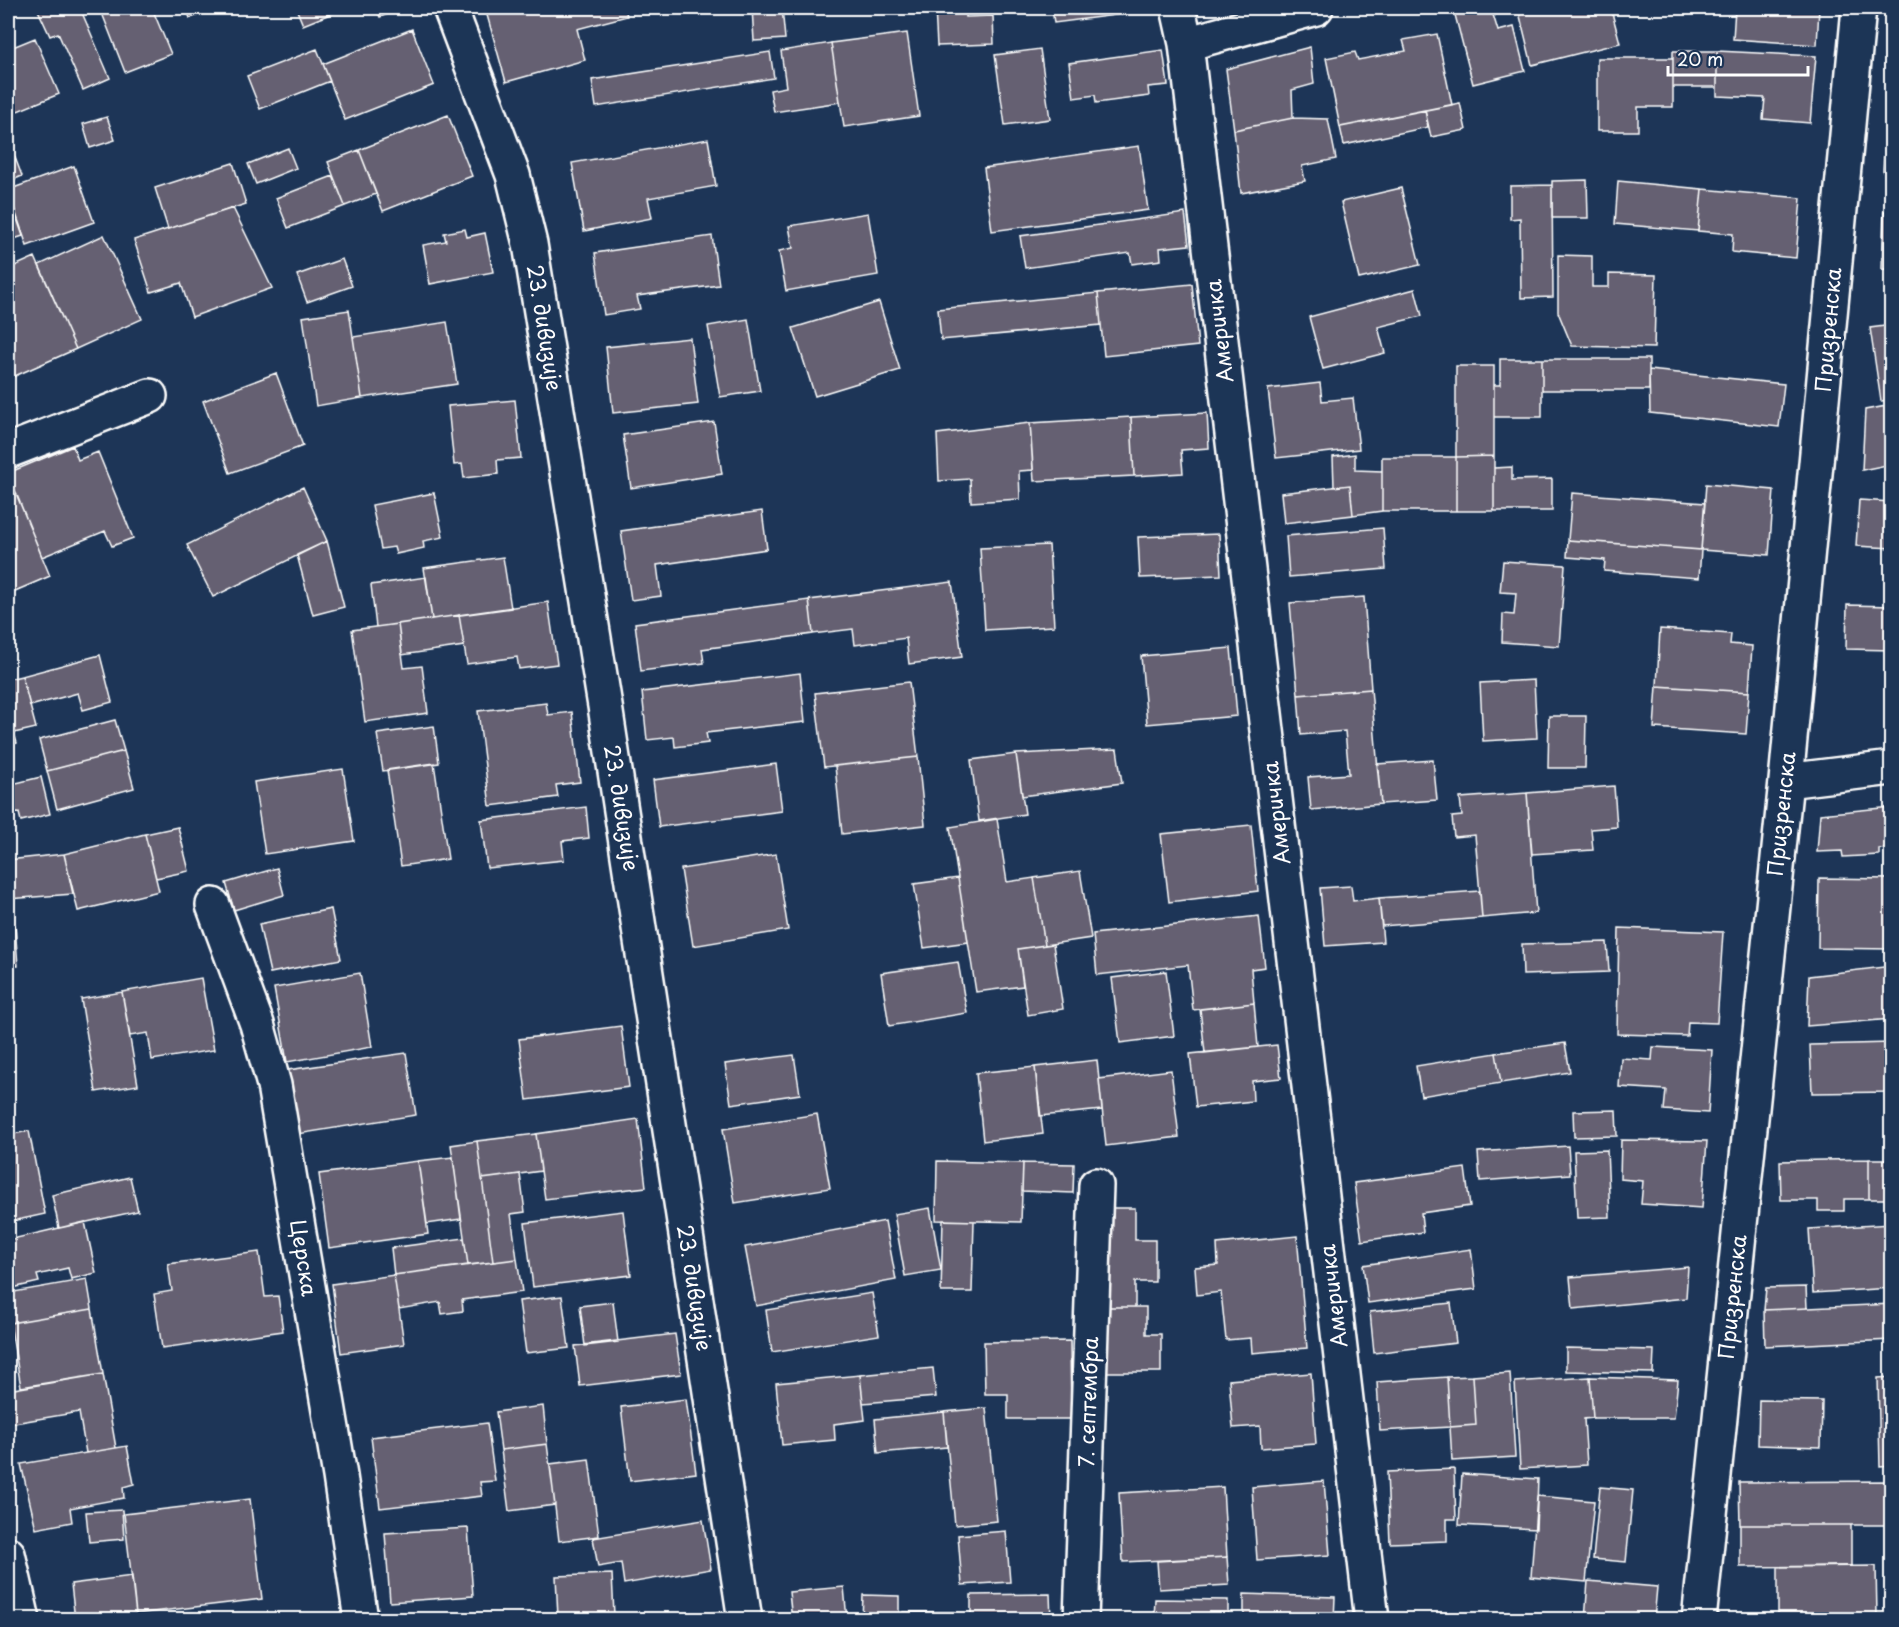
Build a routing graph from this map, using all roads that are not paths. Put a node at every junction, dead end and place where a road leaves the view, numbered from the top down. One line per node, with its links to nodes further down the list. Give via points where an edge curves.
1 (450, 8): 15 (street, 23. дивизије, via 513,175 530,244)
2 (1178, 8): 5 (street, Америчка)
3 (1316, 8): 5 (street)
4 (1859, 8): 9 (street, Призренска)
5 (1186, 44): 17 (street, Америчка)
6 (150, 396): 7 (street)
7 (8, 451)
8 (1892, 768): 9 (street)
9 (1786, 781): 18 (street, Призренска)
10 (213, 905): 14 (street, Церска, via 274,1085)
11 (1096, 1185): 16 (street, 7. септембра)
12 (8, 1554): 13 (street)
13 (23, 1620)
14 (361, 1620)
15 (745, 1620)
16 (1081, 1620)
17 (1372, 1620)
18 (1699, 1620)

